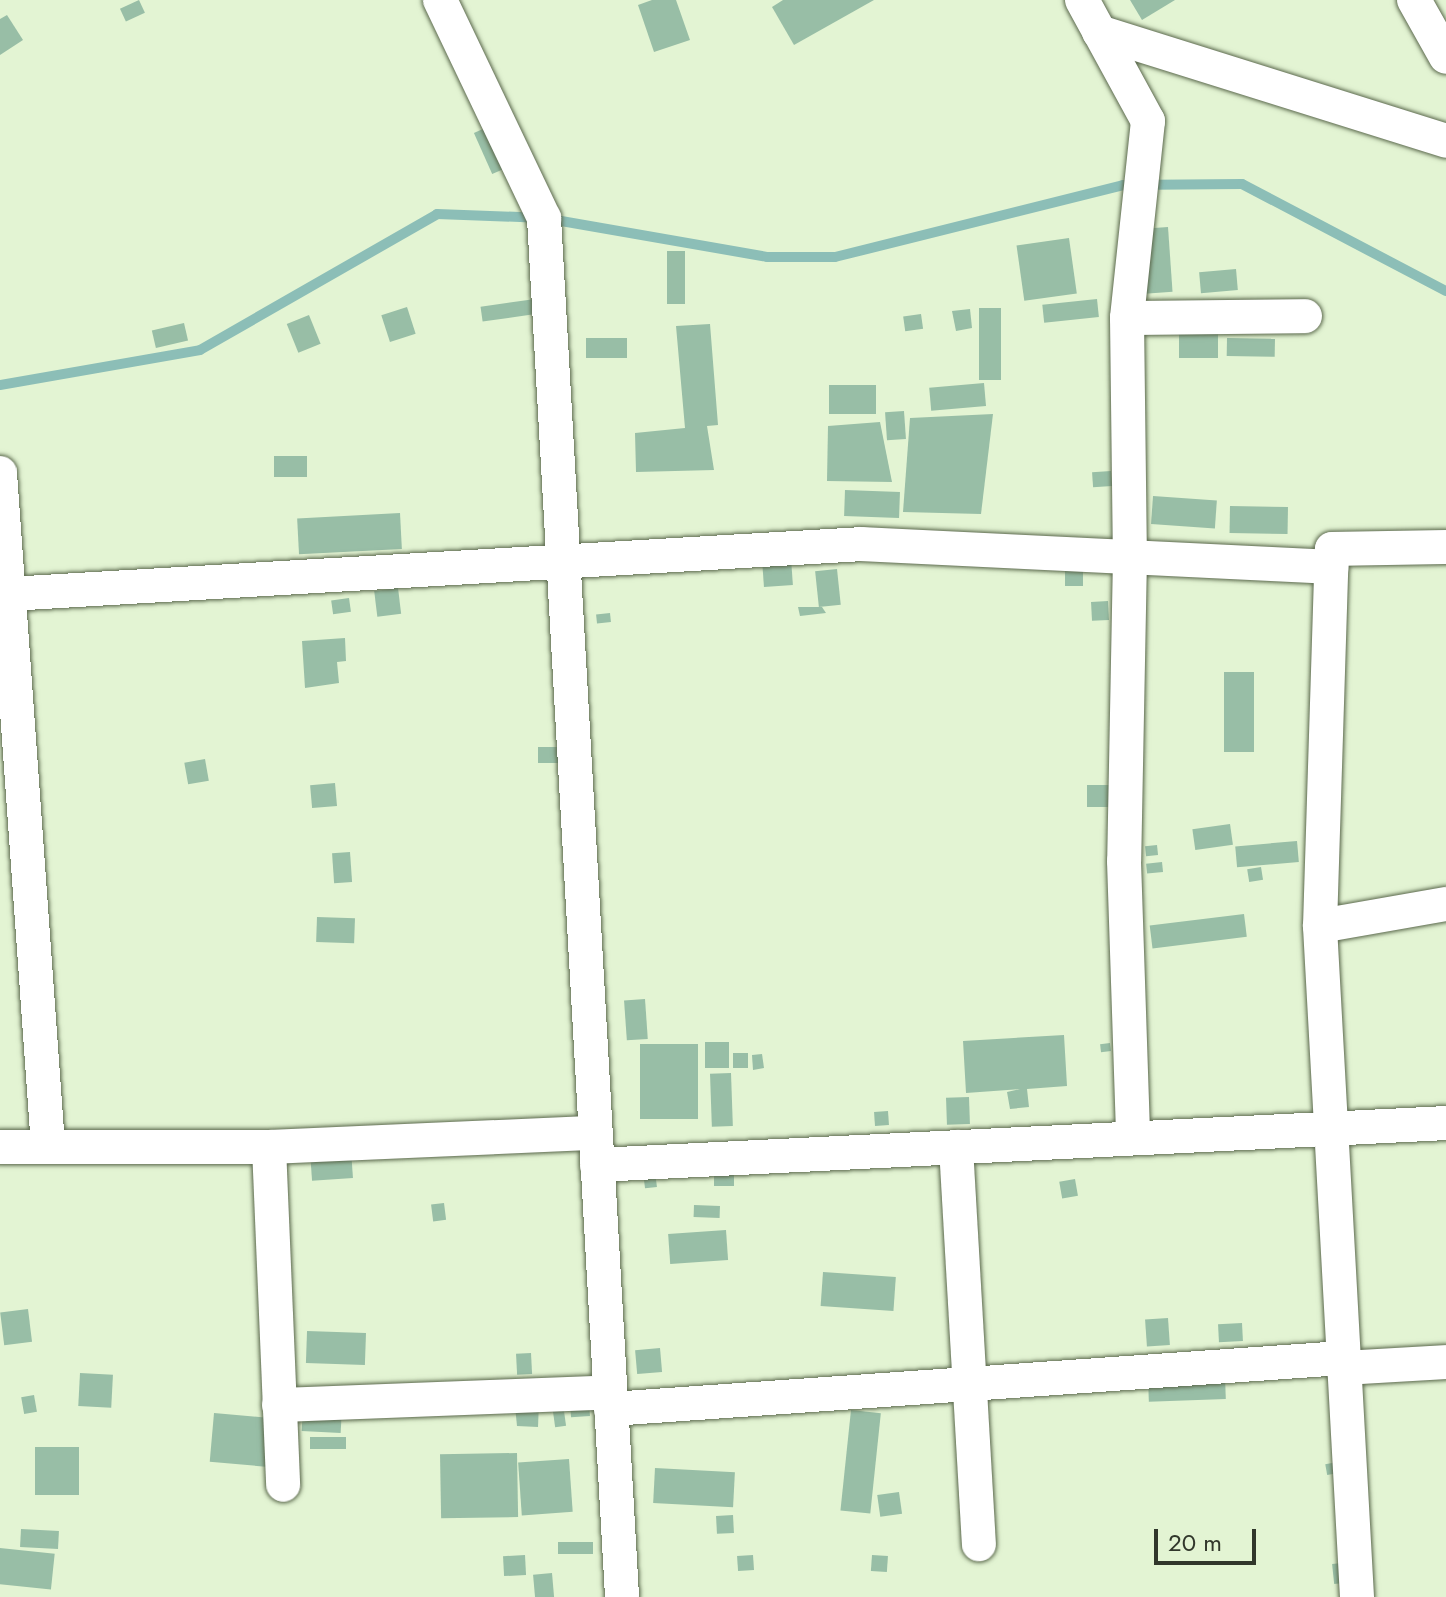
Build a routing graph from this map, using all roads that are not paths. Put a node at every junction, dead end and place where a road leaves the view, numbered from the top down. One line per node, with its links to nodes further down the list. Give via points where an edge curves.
1 (440, 0): 12 (street, via 544,218)
2 (1082, 0): 4 (street)
3 (1414, 0): 5 (street)
4 (1099, 32): 6 (street); 8 (street, via 1148,121)
5 (1446, 57)
6 (1446, 141)
7 (1305, 316): 8 (street)
8 (1127, 318): 11 (street)
9 (0, 473): 14 (street)
10 (1446, 547): 13 (street, via 1332,549)
11 (1130, 557): 12 (street, via 862,544); 13 (street); 19 (street, via 1124,861)
12 (563, 561): 14 (street); 24 (street)
13 (1331, 567): 16 (street)
14 (9, 594): 20 (street)
15 (1446, 904): 16 (street)
16 (1320, 926): 18 (street)
17 (1446, 1123): 18 (street)
18 (1329, 1129): 19 (street); 26 (street)
19 (1133, 1138): 23 (street)
20 (48, 1146): 21 (street); 22 (street)
21 (0, 1147)
22 (269, 1147): 24 (street); 29 (street)
23 (956, 1147): 24 (street); 27 (street)
24 (596, 1149): 28 (street)
25 (1446, 1362): 26 (street)
26 (1343, 1363): 27 (street); 33 (street)
27 (969, 1385): 28 (street); 31 (street)
28 (610, 1400): 29 (street); 32 (street)
29 (279, 1405): 30 (street)
30 (283, 1485)
31 (979, 1544)
32 (622, 1597)
33 (1357, 1597)

